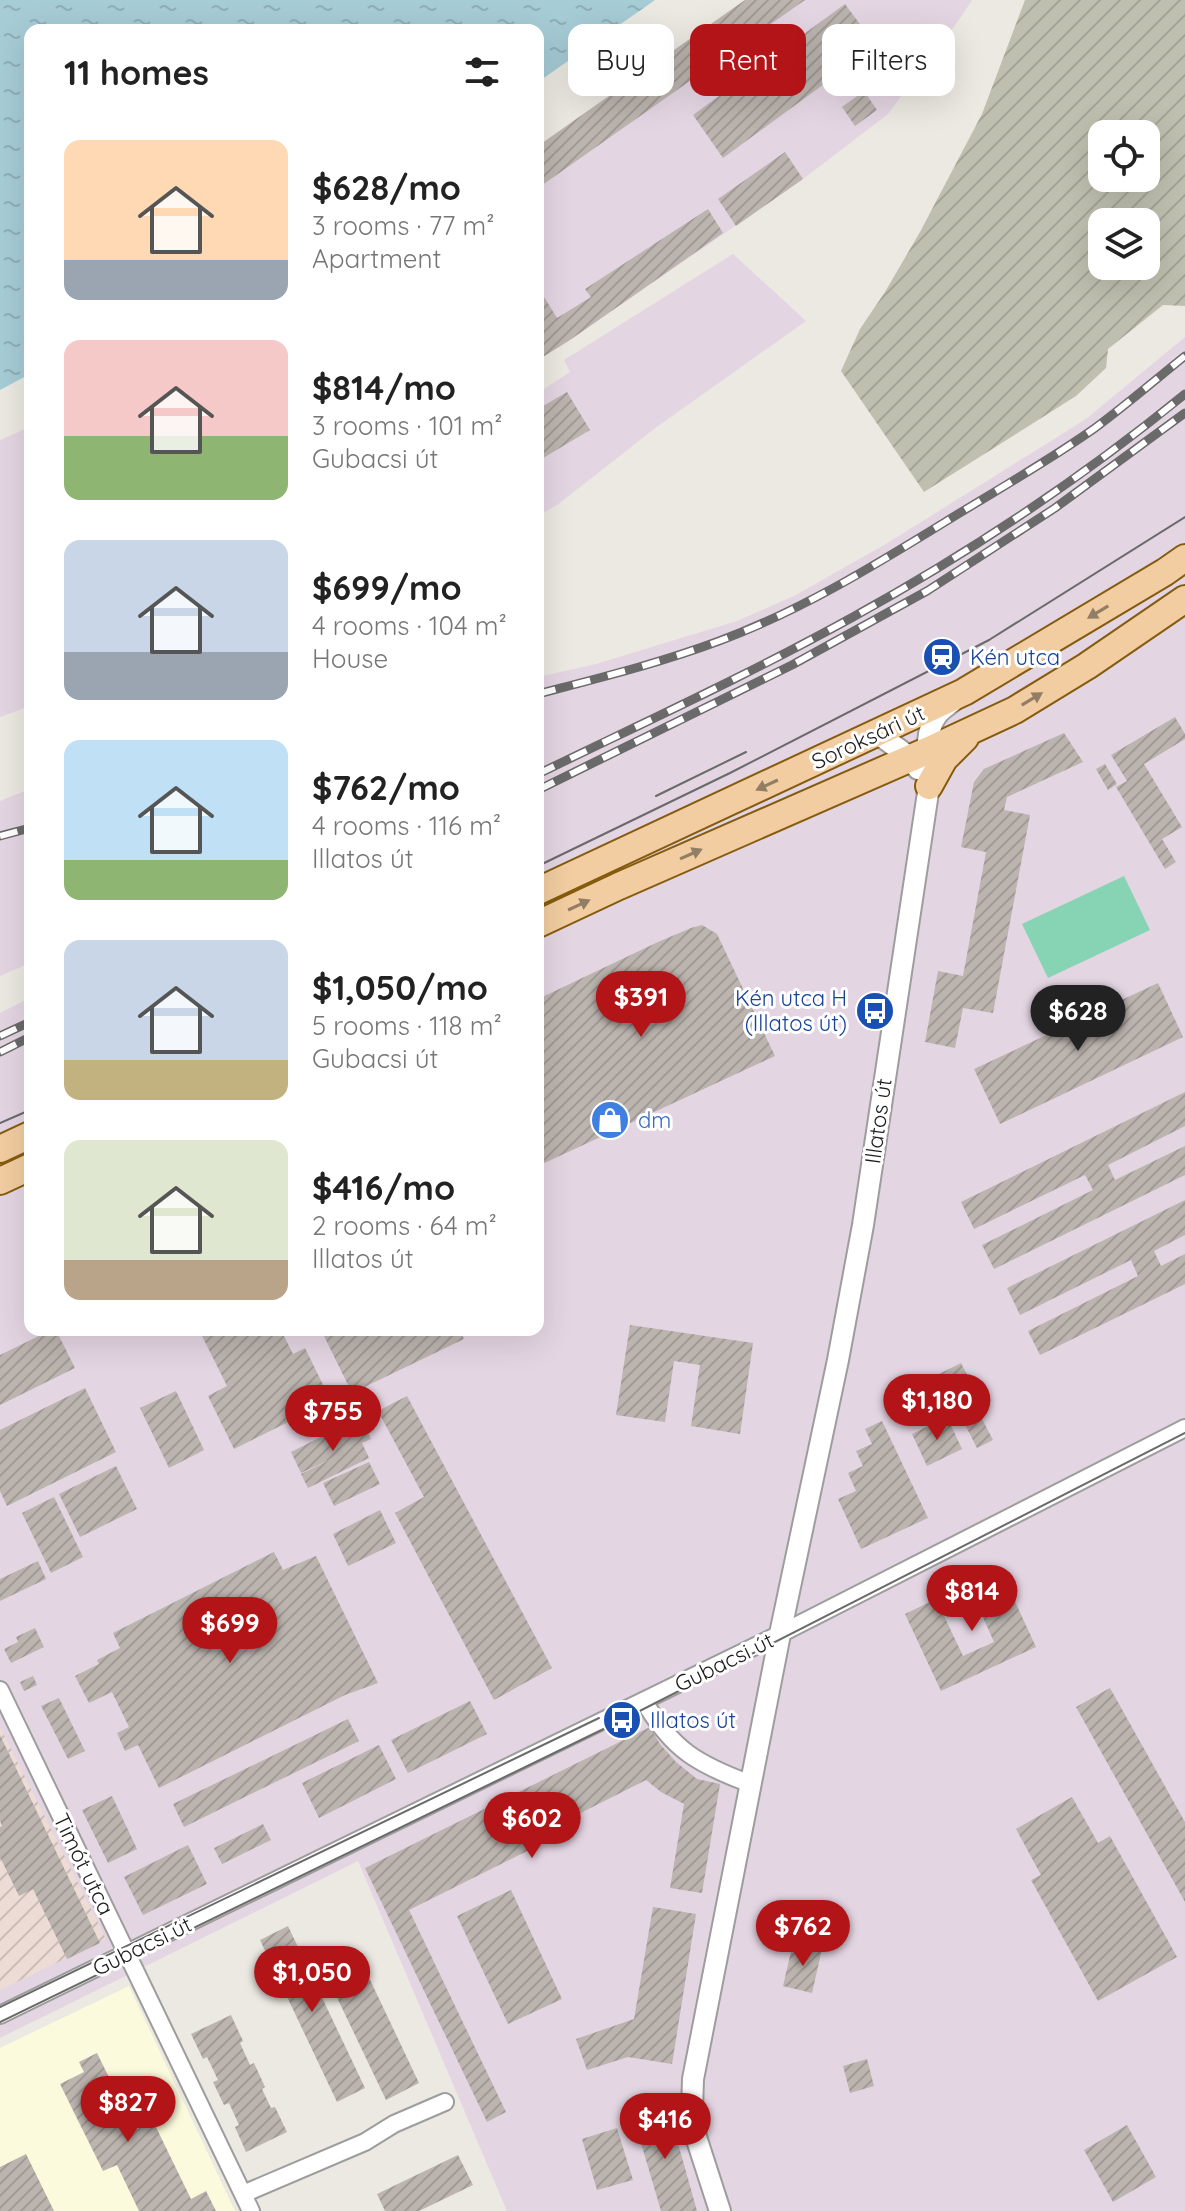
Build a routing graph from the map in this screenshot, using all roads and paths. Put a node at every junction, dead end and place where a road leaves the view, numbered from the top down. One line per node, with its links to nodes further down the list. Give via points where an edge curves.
1 (1178, 567): 3 (main road, Soroksári út, one-way to 3)
2 (1185, 599): 4 (main road, Soroksári út, one-way to 2, via 1075,673)
3 (964, 692): 5 (main road, Soroksári út); 6 (street, Illatos út, via 936,715)
4 (975, 729): 6 (main road, Soroksári út); 7 (main road, via 944,759)
5 (878, 734): 6 (street); 8 (main road, Soroksári út, one-way to 8)
6 (919, 755): 7 (street, Illatos út); 9 (main road, Soroksári út, one-way to 6)
7 (929, 786): 15 (street, Illatos út, via 863,1225)
8 (544, 888)
9 (544, 921)
10 (24, 1138): 11 (main road)
11 (0, 1149)
12 (24, 1170): 13 (main road)
13 (0, 1181)
14 (1185, 1428): 15 (street, Gubacsi út)
15 (780, 1634): 17 (street, Gubacsi út); 18 (street, Illatos út)
16 (0, 1690): 19 (street, Timót utca)
17 (644, 1701): 18 (street, via 682,1750 715,1771); 19 (street, Gubacsi út)
18 (751, 1784): 24 (street, Illatos út, via 693,2079 696,2137)
19 (127, 1954): 20 (street, Gubacsi út); 22 (street, Timót utca)
20 (0, 2015)
21 (445, 2102): 22 (street)
22 (243, 2194): 23 (street, Timót utca)
23 (251, 2211)
24 (720, 2211)

